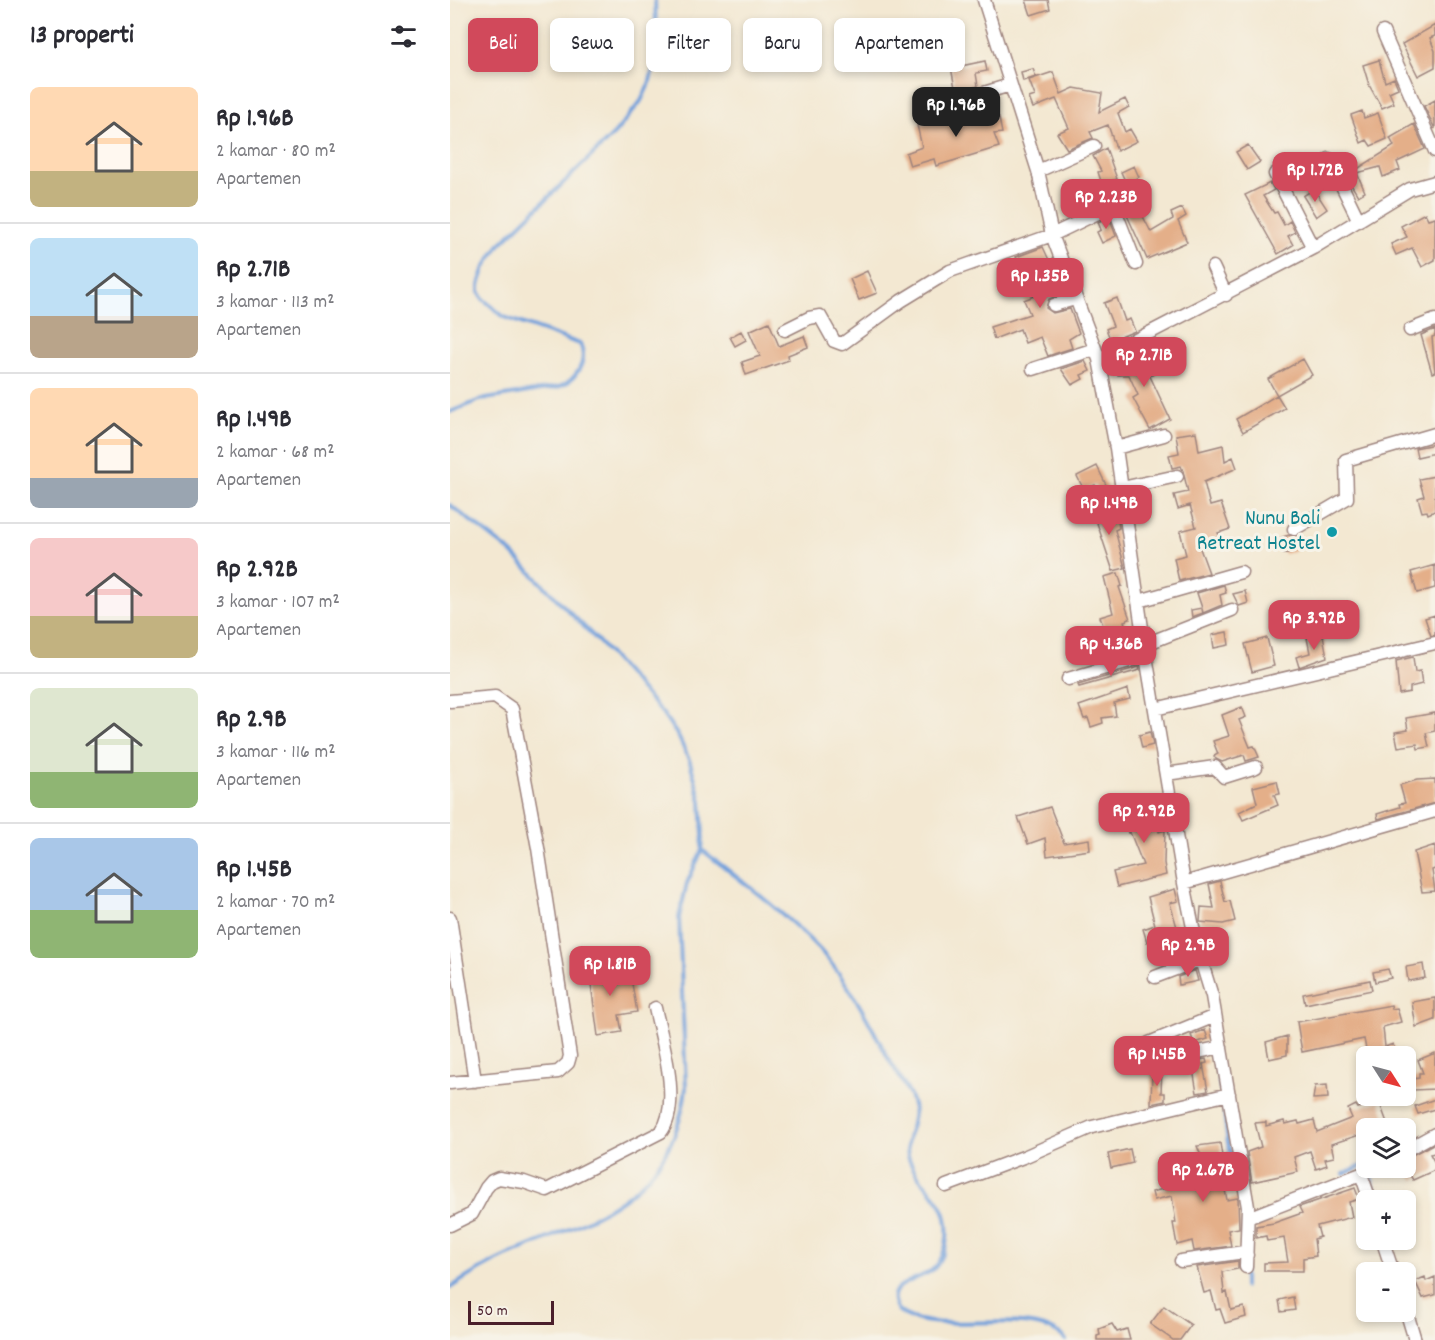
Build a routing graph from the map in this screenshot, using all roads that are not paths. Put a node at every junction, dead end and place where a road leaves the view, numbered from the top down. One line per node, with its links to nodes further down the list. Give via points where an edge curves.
1 (984, 0): 3 (street)
2 (1383, 32): 6 (street)
3 (1010, 85): 4 (street); 8 (street)
4 (922, 112)
5 (1094, 146): 8 (street)
6 (1435, 151)
7 (1329, 159): 11 (street)
8 (1038, 171): 12 (street)
9 (1275, 174): 13 (street)
10 (1435, 182): 11 (street, via 1410,189)
11 (1359, 220): 13 (street)
12 (1053, 235): 14 (street, via 1113,208); 17 (street); 20 (street, via 950,271 842,344 834,341 820,316)
13 (1313, 248): 16 (street)
14 (1136, 264)
15 (1214, 267): 16 (street)
16 (1226, 296): 22 (street)
17 (1075, 299): 18 (street); 22 (street)
18 (1054, 305)
19 (1435, 320): 21 (street)
20 (785, 330)
21 (1410, 330)
22 (1097, 354): 23 (street); 26 (street)
23 (1033, 369)
24 (1435, 434): 29 (street, via 1346,460 1347,498)
25 (1164, 435): 26 (street)
26 (1116, 448): 28 (street)
27 (1177, 476): 28 (street)
28 (1122, 488): 31 (street)
29 (1294, 529)
30 (1241, 572): 31 (street)
31 (1139, 601): 33 (street)
32 (1233, 610): 36 (street)
33 (1143, 629): 35 (street); 36 (street)
34 (1435, 643): 39 (street)
35 (1098, 648)
36 (1146, 650): 37 (street); 39 (street)
37 (1068, 679)
38 (450, 700): 52 (street, via 495,697 512,709 570,1056 558,1072)
39 (1155, 710): 41 (street)
40 (1256, 767): 41 (street, via 1224,777 1215,767)
41 (1166, 774): 43 (street)
42 (1435, 812): 43 (street)
43 (1184, 883): 45 (street)
44 (450, 918): 52 (street)
45 (1202, 959): 46 (street); 48 (street)
46 (1155, 977)
47 (655, 1008): 60 (street, via 669,1072 666,1125 661,1132 547,1190 500,1178 486,1188 472,1214)
48 (1215, 1016): 49 (street); 50 (street)
49 (1149, 1043)
50 (1221, 1047): 51 (street); 54 (street)
51 (1185, 1055)
52 (475, 1081): 53 (street)
53 (450, 1083)
54 (1229, 1094): 58 (street, via 1092,1127); 59 (street)
55 (1435, 1134): 56 (street)
56 (1416, 1144)
57 (1356, 1175): 59 (street)
58 (946, 1186)
59 (1249, 1212): 61 (street, via 1245,1256)
60 (450, 1225)
61 (1181, 1261)
62 (1410, 1322): 63 (street)
63 (1415, 1340)

